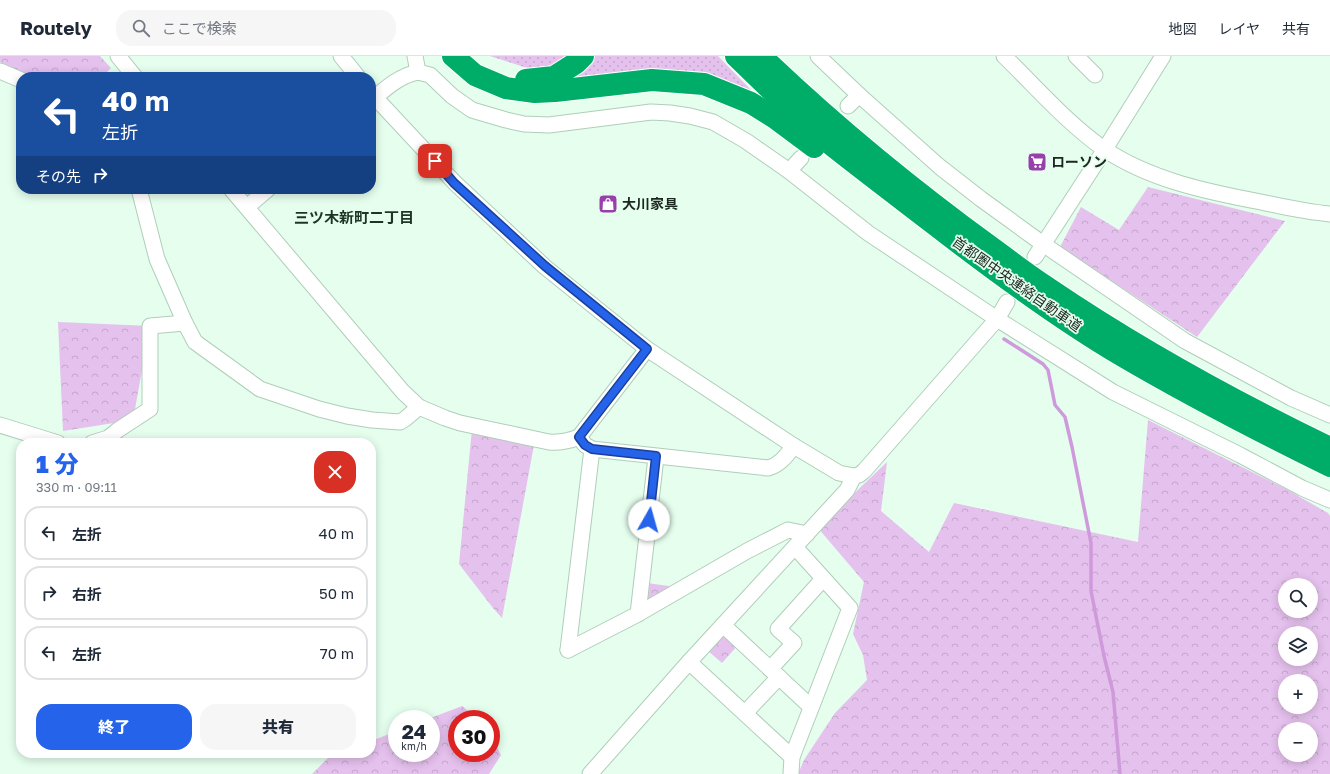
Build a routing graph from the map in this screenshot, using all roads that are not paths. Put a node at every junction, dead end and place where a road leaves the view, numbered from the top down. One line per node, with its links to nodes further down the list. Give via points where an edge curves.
1 (118, 56): 14 (street)
2 (341, 56): 15 (street)
3 (415, 56): 16 (street)
4 (453, 56): 33 (highway, via 475,75 506,88 535,92 652,80 704,84 751,103 776,118 863,184)
5 (471, 56): 6 (highway, via 479,64 502,75 525,80 554,77)
6 (583, 56)
7 (736, 56): 33 (highway, 首都圏中央連絡自動車道, via 829,142)
8 (818, 56): 20 (street)
9 (1004, 56): 23 (street, via 1071,122)
10 (1076, 56): 17 (street)
11 (1164, 56): 23 (street)
12 (767, 60): 45 (highway, 首都圏中央連絡自動車道, via 846,133 944,213 1048,288 1196,379)
13 (0, 71): 18 (street)
14 (131, 72)
15 (354, 72)
16 (418, 72): 19 (street, via 407,74); 25 (street, via 430,75 452,96 472,110 524,124 550,125 651,112 690,116 713,122)
17 (1095, 74)
18 (16, 78)
19 (376, 94)
20 (859, 95): 22 (street); 31 (street, via 940,167)
21 (376, 101): 37 (street, via 454,183 539,261)
22 (848, 106)
23 (1105, 149): 30 (street, via 1159,177 1241,198); 31 (street)
24 (801, 158): 25 (street)
25 (789, 171): 35 (street, via 868,233)
26 (140, 194): 36 (street, via 157,259)
27 (235, 194): 29 (street)
28 (262, 194): 29 (street)
29 (247, 207): 38 (street, via 403,392)
30 (1330, 214)
31 (1044, 244): 32 (street); 39 (street, via 1185,341 1291,398)
32 (1034, 257)
33 (1003, 277): 48 (highway, 首都圏中央連絡自動車道, via 1120,354 1252,428)
34 (1007, 302): 35 (street)
35 (997, 319): 49 (street, via 864,471); 50 (street, via 1113,392)
36 (185, 323): 38 (street, via 195,342 260,389 319,409 372,420 400,422); 43 (street, via 150,326 150,409)
37 (647, 349): 41 (street); 44 (street)
38 (419, 407): 41 (street, via 460,423 550,442 562,443)
39 (1330, 415)
40 (0, 425): 42 (street)
41 (579, 437): 46 (street)
42 (42, 438)
43 (108, 438)
44 (794, 446): 47 (street, via 778,464 768,468); 49 (street, via 839,473)
45 (1330, 448)
46 (592, 449): 47 (street); 54 (street, via 568,650)
47 (656, 456): 54 (street)
48 (1330, 466)
49 (854, 476): 51 (street, via 847,490)
50 (1330, 500)
51 (807, 534): 52 (street); 54 (street, via 788,530)
52 (795, 547): 53 (street); 55 (street)
53 (823, 579): 57 (street, via 778,629 794,643); 58 (street, via 850,608)
54 (638, 614)
55 (723, 625): 56 (street); 57 (street)
56 (689, 662): 59 (street); 61 (street)
57 (774, 673): 58 (street); 59 (street)
58 (811, 707): 60 (street)
59 (745, 713): 60 (street)
60 (792, 757): 62 (street)
61 (590, 774)
62 (791, 774)

